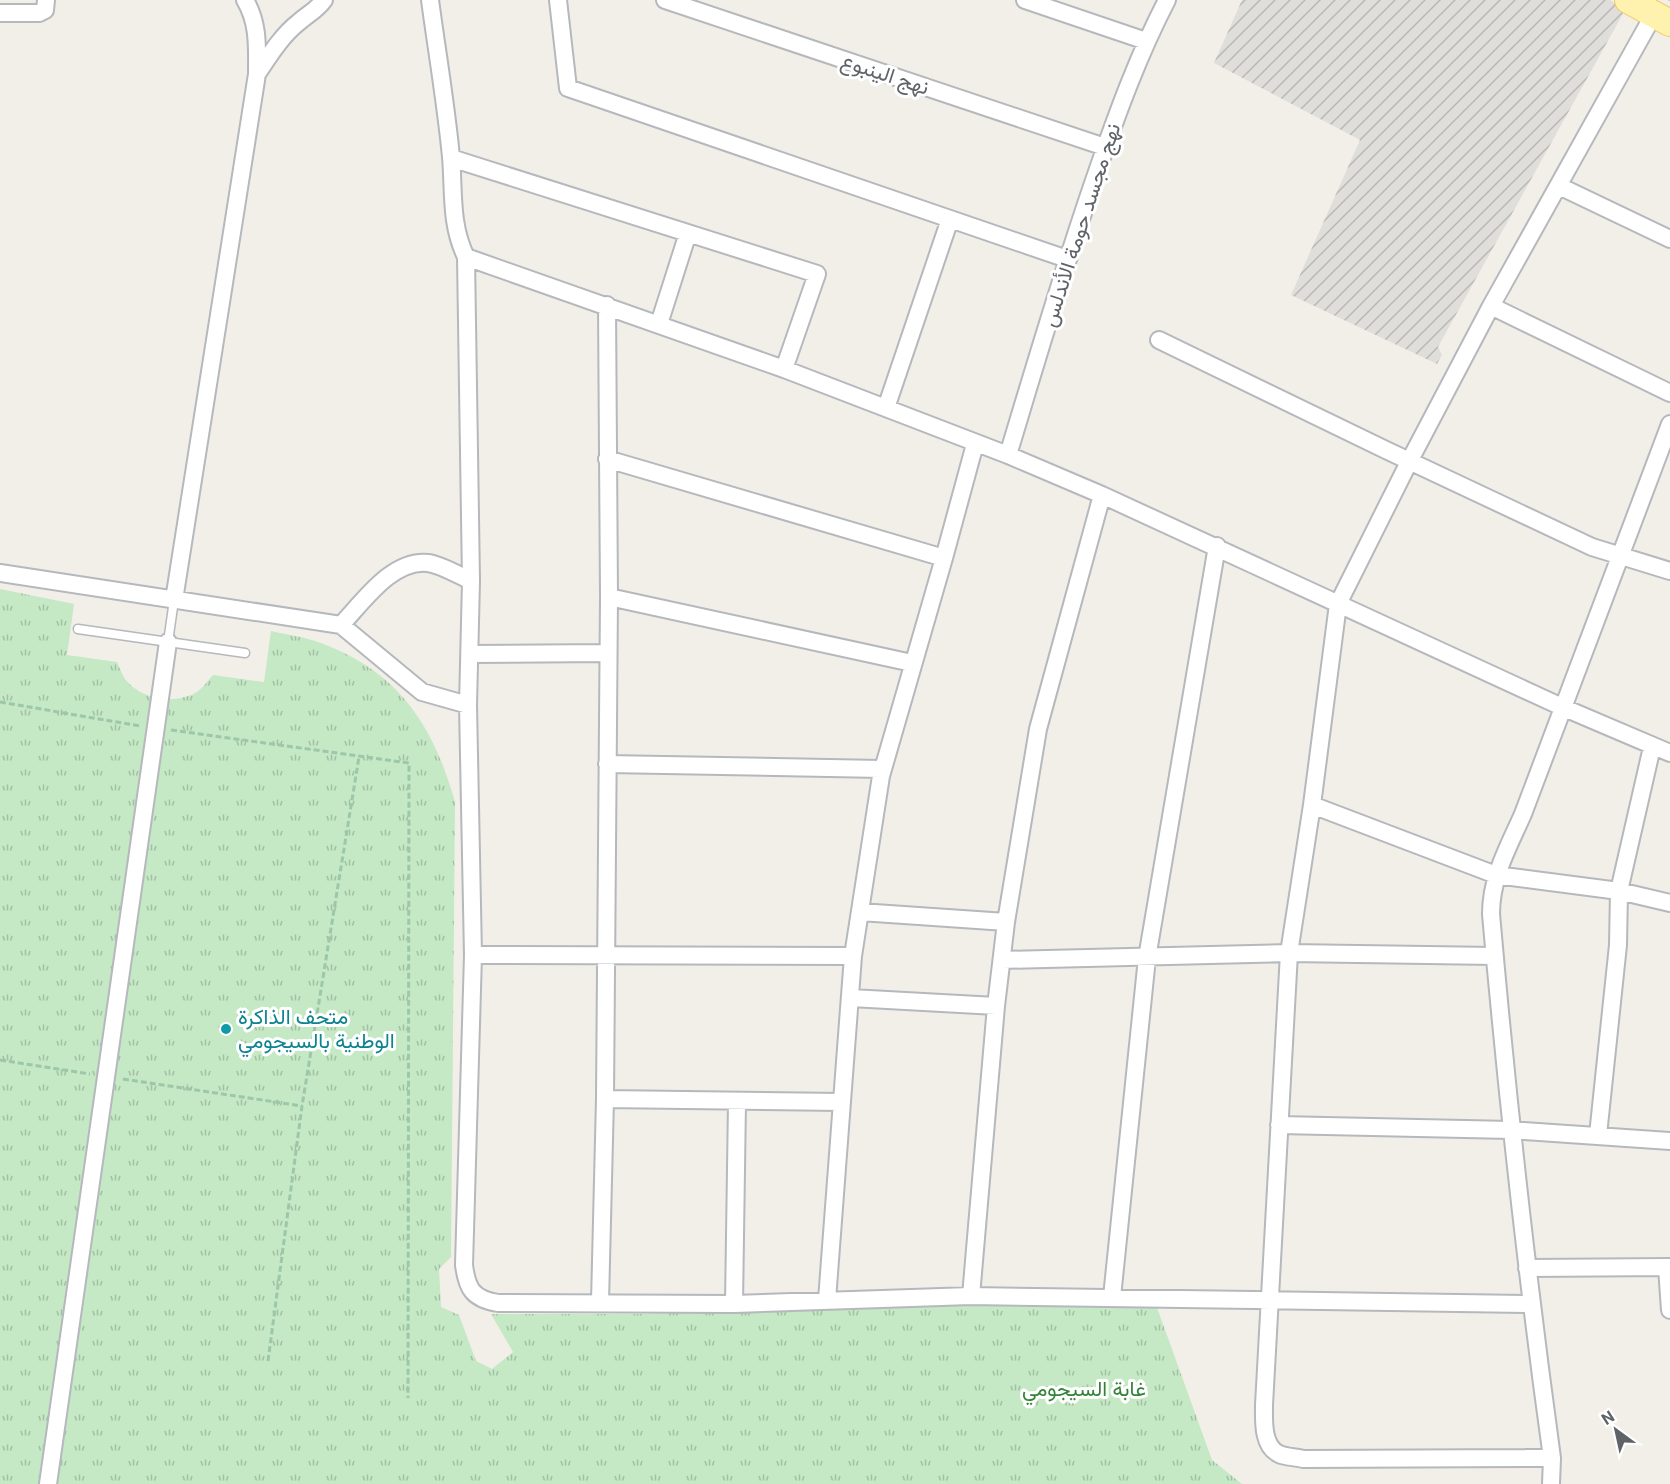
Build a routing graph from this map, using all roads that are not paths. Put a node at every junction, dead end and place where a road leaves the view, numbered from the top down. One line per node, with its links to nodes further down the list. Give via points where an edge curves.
1 (46, 0): 10 (street, via 45,10 39,12)
2 (245, 0): 13 (street, via 253,13)
3 (324, 0): 13 (street, via 297,22)
4 (430, 0): 15 (street)
5 (558, 0): 17 (street, via 568,88)
6 (665, 0): 14 (street, نهج الينبوع)
7 (1026, 0): 12 (street)
8 (1167, 0): 12 (street, نهج مجسد حومة الأندلس)
9 (1628, 0): 11 (main road)
10 (0, 13)
11 (1662, 18): 16 (street)
12 (1146, 41): 14 (street, نهج مجسد حومة الأندلس)
13 (257, 74): 42 (street)
14 (1106, 147): 21 (street, نهج مجسد حومة الأندلس)
15 (451, 158): 18 (street); 20 (street, via 456,233)
16 (1559, 186): 19 (street); 23 (street)
17 (950, 219): 21 (street); 28 (street)
18 (688, 233): 24 (street); 26 (street, via 817,274)
19 (1670, 239)
20 (466, 257): 22 (street); 40 (street)
21 (1067, 260): 31 (street, نهج مجسد حومة الأندلس)
22 (606, 305): 24 (street); 32 (street)
23 (1491, 306): 27 (street); 33 (street)
24 (659, 324): 26 (street)
25 (1160, 340): 33 (street)
26 (784, 369): 28 (street)
27 (1670, 393)
28 (886, 408): 30 (street)
29 (1670, 424): 36 (street)
30 (975, 444): 31 (street); 37 (street)
31 (1008, 455): 34 (street)
32 (607, 459): 37 (street); 41 (street)
33 (1410, 460): 36 (street, via 1592,547); 43 (street)
34 (1102, 495): 35 (street); 62 (street, via 1038,729)
35 (1217, 546): 43 (street); 68 (street)
36 (1620, 556): 38 (street); 52 (street)
37 (944, 558): 50 (street)
38 (1670, 571)
39 (0, 573): 42 (street)
40 (471, 581): 44 (street, via 430,563 415,563 393,573); 49 (street)
41 (609, 597): 48 (street); 50 (street)
42 (174, 600): 44 (street); 46 (lane)
43 (1338, 604): 52 (street); 57 (street)
44 (341, 625): 51 (street, via 422,692)
45 (78, 629): 46 (lane)
46 (168, 642): 47 (lane); 90 (street)
47 (245, 653)
48 (608, 653): 49 (street); 55 (street)
49 (470, 654): 51 (street)
50 (912, 663): 56 (street)
51 (468, 705): 65 (street)
52 (1562, 707): 53 (street); 58 (street)
53 (1652, 747): 54 (street); 59 (street)
54 (1670, 753)
55 (607, 764): 56 (street); 64 (street)
56 (882, 769): 61 (street)
57 (1312, 805): 58 (street); 63 (street)
58 (1496, 875): 59 (street); 67 (street, via 1491,895)
59 (1619, 891): 60 (street); 77 (street, via 1618,945)
60 (1670, 903)
61 (860, 912): 62 (street); 66 (street)
62 (1006, 922): 69 (street)
63 (1289, 953): 67 (street); 68 (street); 75 (street)
64 (605, 954): 65 (street); 66 (street); 72 (street)
65 (473, 955): 84 (street, via 466,1281 483,1301)
66 (853, 956): 70 (street)
67 (1494, 956): 76 (street)
68 (1147, 958): 69 (street); 82 (street)
69 (1002, 960): 71 (street)
70 (851, 998): 71 (street); 74 (street)
71 (996, 1006): 81 (street)
72 (605, 1099): 73 (street); 84 (street)
73 (737, 1102): 74 (street); 86 (street)
74 (841, 1102): 83 (street)
75 (1279, 1125): 76 (street); 85 (street)
76 (1511, 1130): 77 (street); 80 (street)
77 (1598, 1135): 78 (street)
78 (1670, 1141)
79 (1668, 1267): 80 (street); 88 (street)
80 (1527, 1268): 87 (street)
81 (971, 1296): 82 (street); 83 (street)
82 (1112, 1297): 85 (street)
83 (827, 1300): 86 (street)
84 (600, 1302): 86 (street)
85 (1270, 1302): 87 (street); 89 (street, via 1264,1426 1268,1442 1278,1454 1303,1459)
86 (734, 1304)
87 (1531, 1304): 89 (street)
88 (1670, 1310)
89 (1552, 1458): 91 (street)
90 (48, 1484)
91 (1551, 1484)

